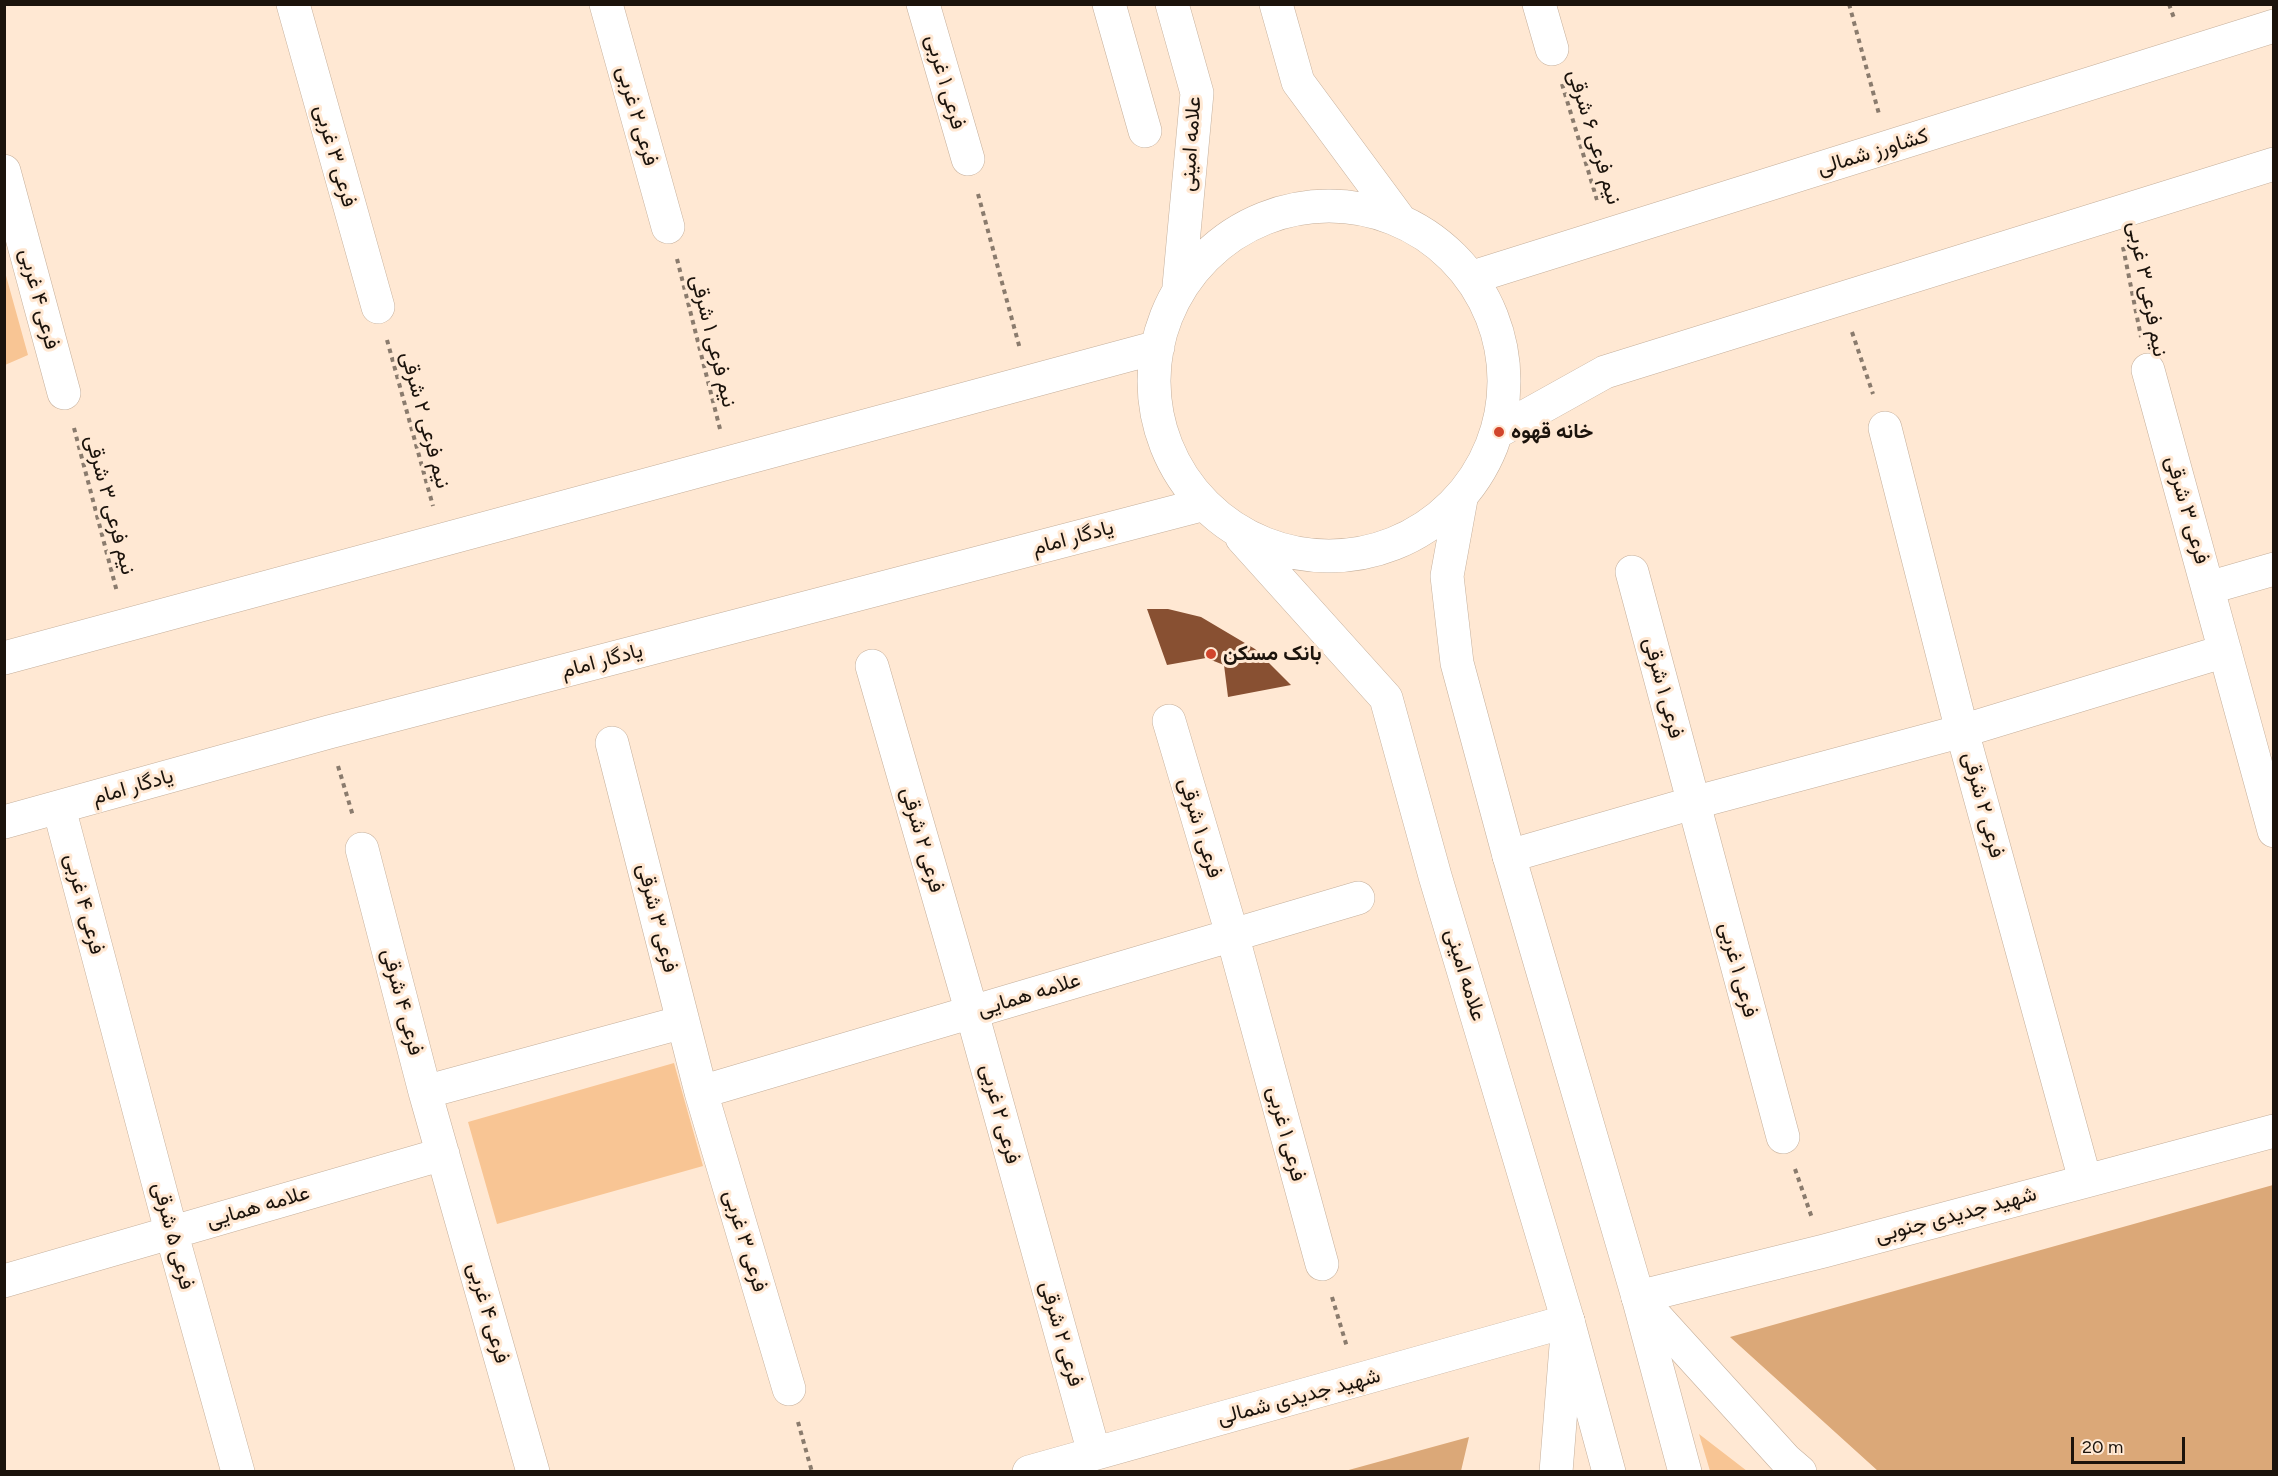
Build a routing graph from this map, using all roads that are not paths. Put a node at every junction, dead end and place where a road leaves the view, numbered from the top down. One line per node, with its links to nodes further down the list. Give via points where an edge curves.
1 (293, 4): 18 (main road, فرعی ۳ غربی)
2 (606, 4): 15 (main road, فرعی ۲ غربی)
3 (923, 4): 11 (main road, فرعی ۱ غربی)
4 (1109, 4): 10 (main road)
5 (1172, 4): 17 (main road, علامه امینی, via 1197,93)
6 (1276, 4): 14 (main road, via 1298,82)
7 (1539, 4): 9 (main road)
8 (2274, 26): 16 (main road, کشاورز شمالی)
9 (1552, 49)
10 (1145, 131)
11 (968, 159)
12 (2274, 164): 23 (main road, via 1605,372)
13 (4, 171): 21 (main road, فرعی ۴ غربی)
14 (1400, 220): 16 (main road, via 1430,236); 17 (main road, via 1322,204 1266,215 1217,243)
15 (668, 227)
16 (1473, 277): 23 (main road, via 1496,324 1505,377)
17 (1179, 286): 19 (main road)
18 (378, 307)
19 (1158, 347): 25 (main road, via 1152,398 1168,454); 31 (main road)
20 (2148, 370): 29 (main road, فرعی ۳ شرقی)
21 (64, 393)
22 (1885, 428): 34 (main road, فرعی ۲ شرقی)
23 (1498, 431): 24 (main road, via 1483,467)
24 (1461, 499): 26 (main road, via 1416,536 1360,556 1302,557 1247,538); 41 (main road, via 1447,576 1457,663)
25 (1202, 505): 26 (main road); 37 (main road, یادگار امام, via 329,732)
26 (1232, 528): 58 (main road, علامه امینی, via 1386,698)
27 (2274, 569): 29 (main road)
28 (1632, 572): 36 (main road, فرعی ۱ شرقی)
29 (2208, 588): 30 (main road, فرعی ۳ شرقی)
30 (2225, 651): 34 (main road); 39 (main road)
31 (4, 658)
32 (872, 666): 45 (main road, فرعی ۲ شرقی)
33 (1169, 721): 43 (main road, فرعی ۱ شرقی)
34 (1962, 730): 36 (main road); 52 (main road, فرعی ۲ شرقی)
35 (612, 743): 46 (main road, فرعی ۳ شرقی)
36 (1693, 804): 41 (main road); 50 (main road, فرعی ۱ غربی)
37 (59, 808): 38 (main road, یادگار امام); 44 (main road, فرعی ۴ غربی)
38 (4, 822)
39 (2274, 831)
40 (362, 849): 47 (main road, فرعی ۴ شرقی)
41 (1509, 856): 57 (main road)
42 (1358, 898): 43 (main road, علامه همایی)
43 (1232, 934): 45 (main road, علامه همایی); 55 (main road, فرعی ۱ غربی)
44 (109, 1000): 54 (main road, فرعی ۵ شرقی)
45 (972, 1013): 48 (main road, علامه همایی); 53 (main road, فرعی ۲ غربی)
46 (683, 1022): 47 (main road); 48 (main road, فرعی ۳ شرقی)
47 (425, 1092): 51 (main road, فرعی ۴ شرقی)
48 (701, 1092): 59 (main road, فرعی ۳ غربی)
49 (2274, 1131): 52 (main road, شهید جدیدی جنوبی)
50 (1783, 1137)
51 (443, 1154): 54 (main road, علامه همایی); 62 (main road, فرعی ۴ غربی)
52 (2085, 1180): 57 (main road, شهید جدیدی جنوبی)
53 (1027, 1214): 60 (main road, فرعی ۲ شرقی)
54 (171, 1232): 56 (main road, علامه همایی); 61 (main road, فرعی ۵ شرقی)
55 (1322, 1264)
56 (4, 1281)
57 (1638, 1297): 66 (main road); 67 (main road)
58 (1568, 1321): 60 (main road, شهید جدیدی شمالی); 64 (main road); 65 (main road, علامه امینی)
59 (789, 1389)
60 (1094, 1453): 63 (main road, شهید جدیدی شمالی)
61 (238, 1472)
62 (533, 1472)
63 (1029, 1472)
64 (1556, 1472)
65 (1609, 1472)
66 (1685, 1472)
67 (1800, 1472)

